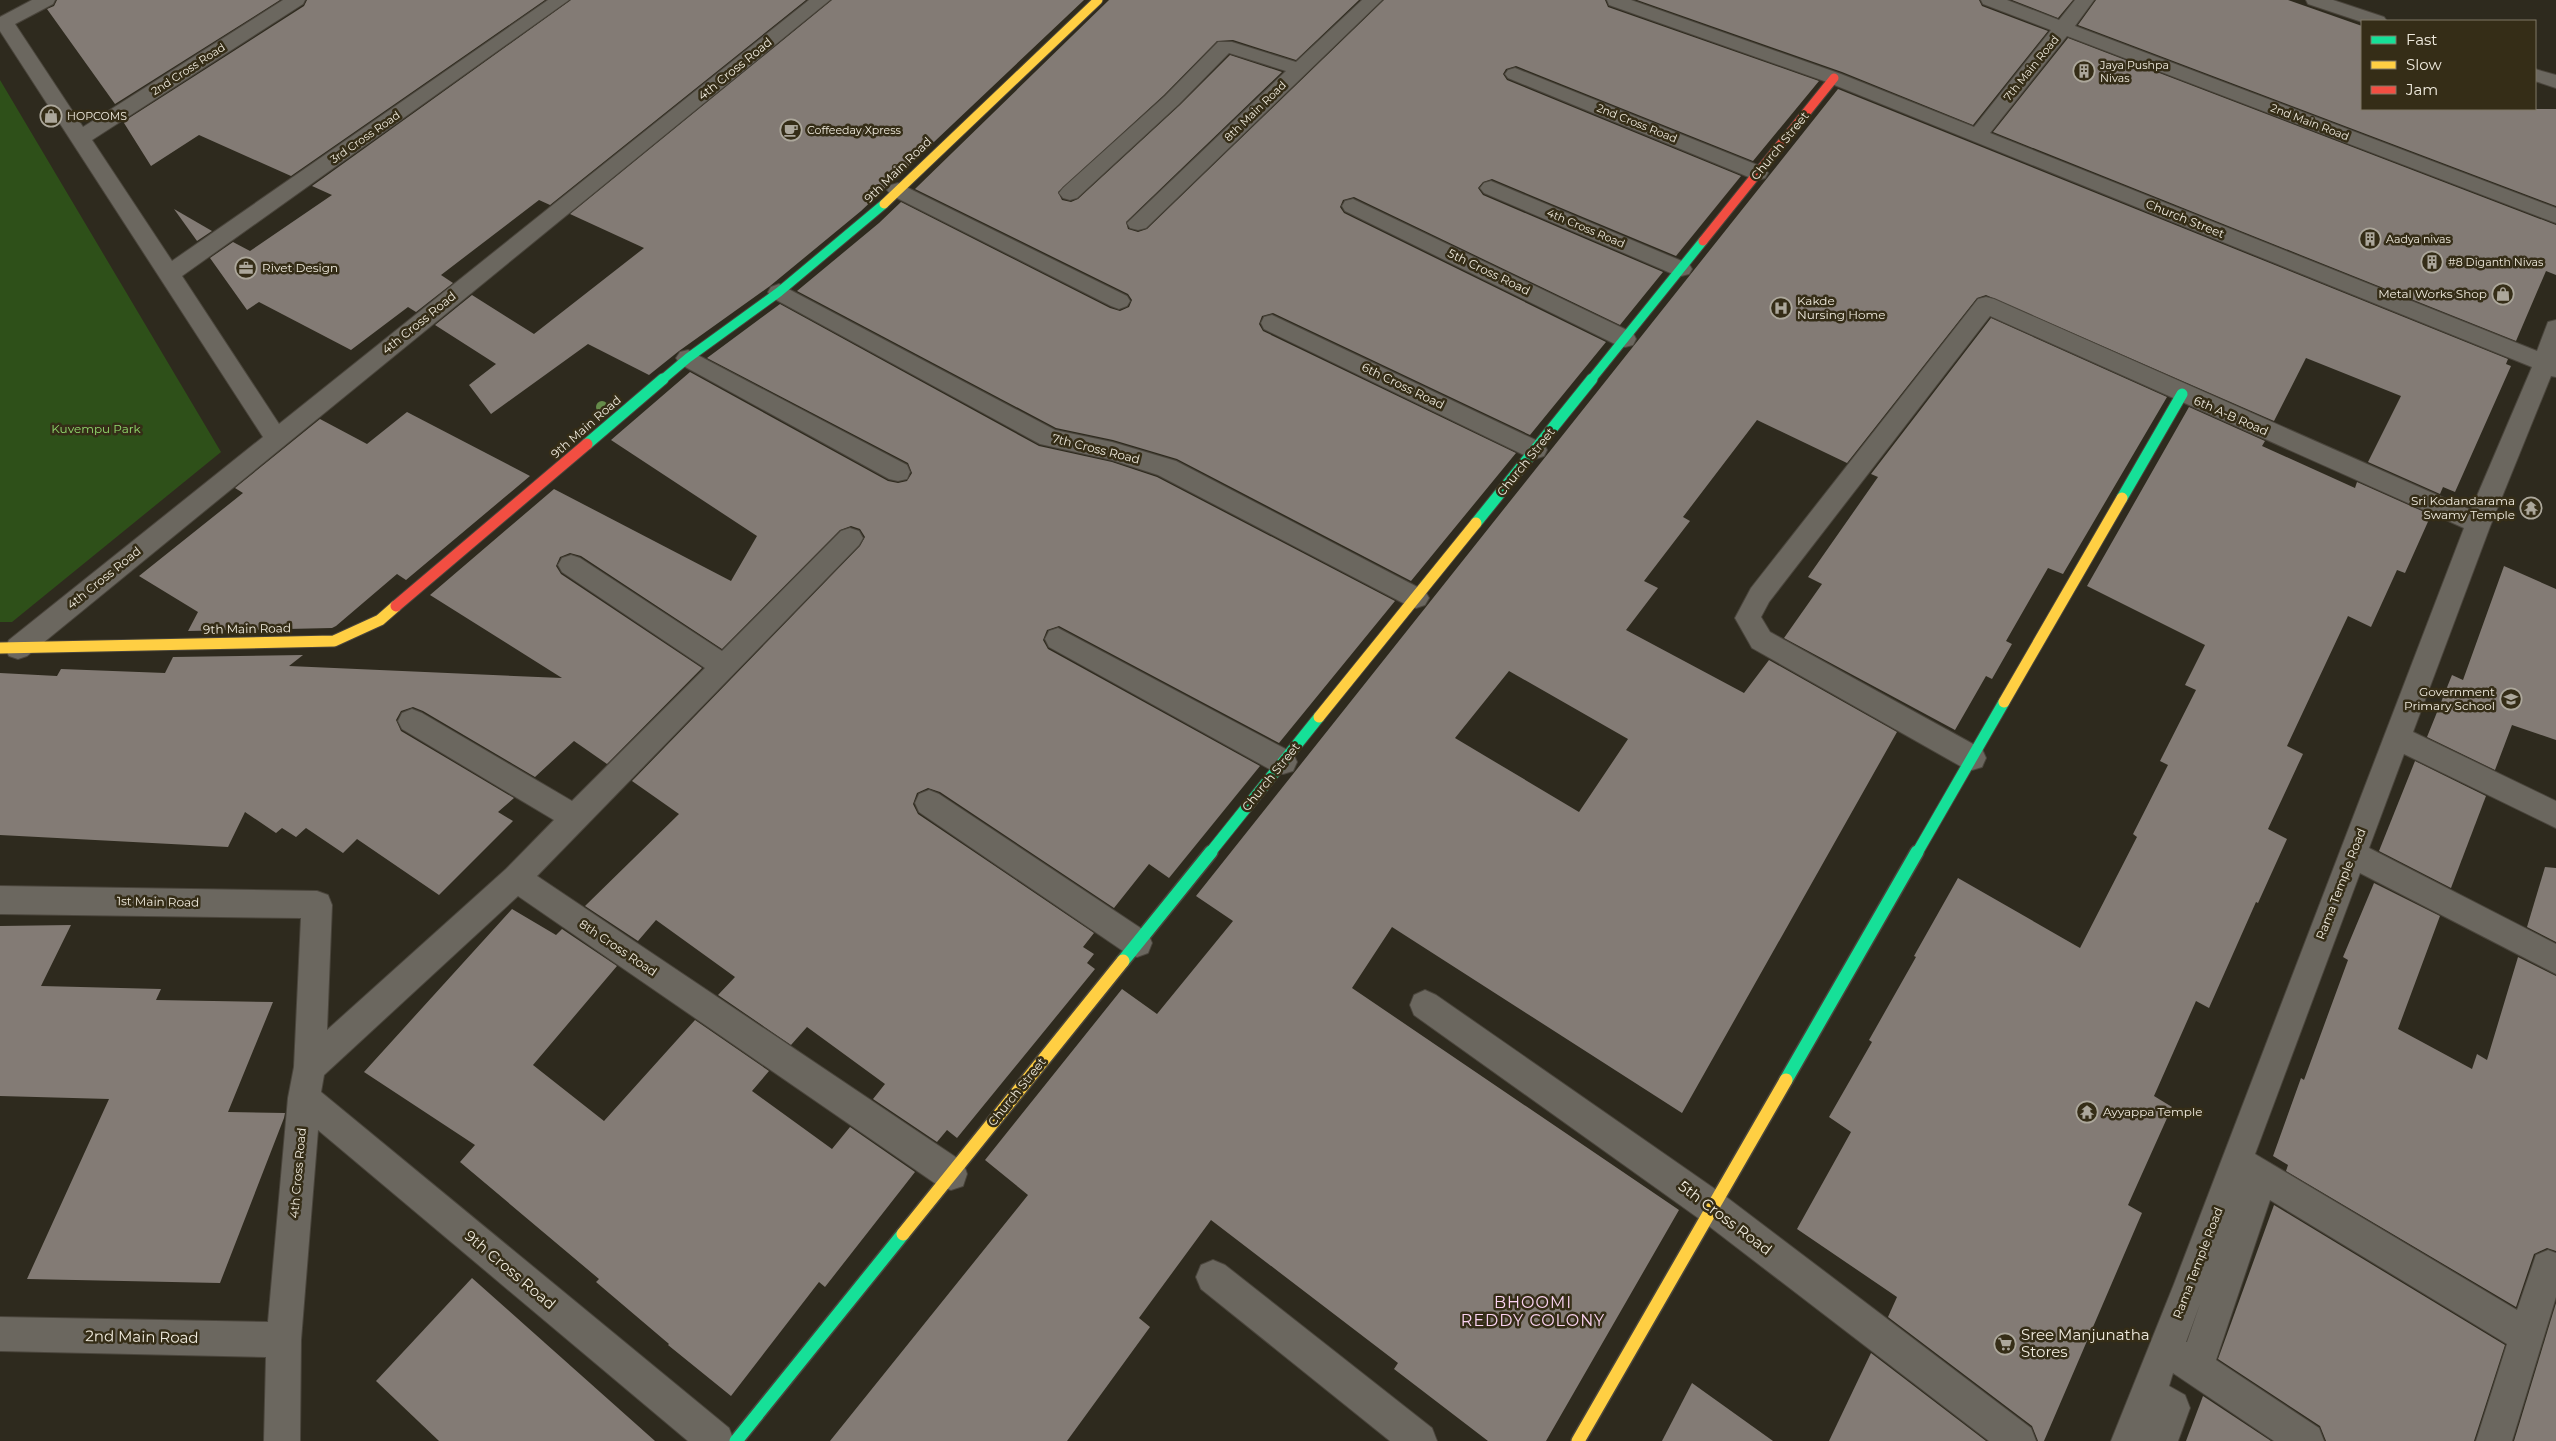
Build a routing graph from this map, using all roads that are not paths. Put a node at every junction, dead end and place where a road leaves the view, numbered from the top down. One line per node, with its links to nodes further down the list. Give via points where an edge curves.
1 (46, 0): 12 (street)
2 (296, 0): 20 (street, 2nd Cross Road)
3 (560, 0): 29 (street, 3rd Cross Road)
4 (821, 0): 38 (street, 4th Cross Road)
5 (1098, 0): 23 (street, 9th Main Road)
6 (1373, 0): 14 (street, 8th Main Road)
7 (1990, 0): 13 (street)
8 (2085, 0): 13 (street, 7th Main Road)
9 (2315, 0): 11 (street)
10 (1616, 1): 17 (street)
11 (2374, 20)
12 (3, 24): 20 (street)
13 (2063, 28): 19 (street, 7th Main Road); 26 (street, 2nd Main Road)
14 (1299, 69): 24 (street, via 1225,46); 27 (street, 8th Main Road)
15 (1515, 74): 21 (street, 2nd Cross Road)
16 (2536, 75): 18 (street)
17 (1834, 78): 19 (street, Church Street); 21 (street, Church Street)
18 (2556, 82)
19 (1977, 136): 36 (street, Church Street)
20 (80, 138): 29 (street)
21 (1758, 173): 28 (street, Church Street)
22 (1491, 188): 28 (street, 4th Cross Road)
23 (898, 190): 30 (street, 9th Main Road); 31 (street)
24 (1070, 194)
25 (1353, 206): 34 (street, 5th Cross Road)
26 (2556, 216)
27 (1138, 223)
28 (1681, 269): 34 (street, Church Street)
29 (170, 274): 38 (street)
30 (779, 292): 35 (street, 9th Main Road); 44 (street, 7th Cross Road, via 1049,438 1112,451 1167,468)
31 (1119, 301)
32 (1272, 323): 39 (street, 6th Cross Road)
33 (2556, 328): 36 (street, Rama Temple Road)
34 (1624, 338): 39 (street, Church Street)
35 (688, 358): 40 (street); 46 (street, 9th Main Road, via 380,620 334,641)
36 (2551, 366): 41 (street, Rama Temple Road)
37 (2182, 394): 41 (street, 6th A-B Road); 50 (street); 50 (street, 6th A-B Road, via 1986,305 1760,595 1748,618 1761,640)
38 (276, 438): 46 (street, 4th Cross Road)
39 (1535, 450): 44 (street, Church Street)
40 (898, 472)
41 (2478, 524): 49 (street, Rama Temple Road)
42 (850, 538): 47 (street)
43 (571, 565): 47 (street)
44 (1416, 598): 51 (street, Church Street)
45 (1058, 639): 51 (street)
46 (9, 648)
47 (724, 666): 54 (street)
48 (412, 721): 54 (street)
49 (2398, 738): 53 (street); 55 (street, Rama Temple Road)
50 (1972, 758): 65 (street)
51 (1283, 762): 59 (street, Church Street)
52 (929, 803): 59 (street)
53 (2556, 815)
54 (575, 818): 56 (street)
55 (2372, 826): 60 (street); 63 (street, Rama Temple Road)
56 (516, 878): 62 (street); 64 (street, 8th Cross Road)
57 (0, 900): 58 (street, 1st Main Road)
58 (317, 905): 62 (street, 4th Cross Road)
59 (1137, 943): 64 (street, Church Street)
60 (2556, 960)
61 (1425, 1005): 65 (street, 5th Cross Road)
62 (307, 1083): 71 (street, 4th Cross Road); 76 (street, 9th Cross Road)
63 (2248, 1169): 68 (street, Rama Temple Road); 70 (street)
64 (950, 1174): 77 (street, Church Street)
65 (1713, 1208): 79 (street); 80 (street, 5th Cross Road)
66 (2548, 1267): 70 (street)
67 (1213, 1277): 78 (street)
68 (2209, 1279): 72 (street, Rama Temple Road); 73 (street)
69 (0, 1334): 71 (street, 2nd Main Road)
70 (2527, 1336): 82 (street)
71 (284, 1340): 75 (street, 4th Cross Road)
72 (2165, 1346): 73 (street); 74 (street, Rama Temple Road)
73 (2196, 1367): 81 (street)
74 (2147, 1426)
75 (282, 1441)
76 (716, 1441)
77 (736, 1441)
78 (1419, 1441)
79 (1578, 1441)
80 (2018, 1441)
81 (2306, 1441)
82 (2494, 1441)

